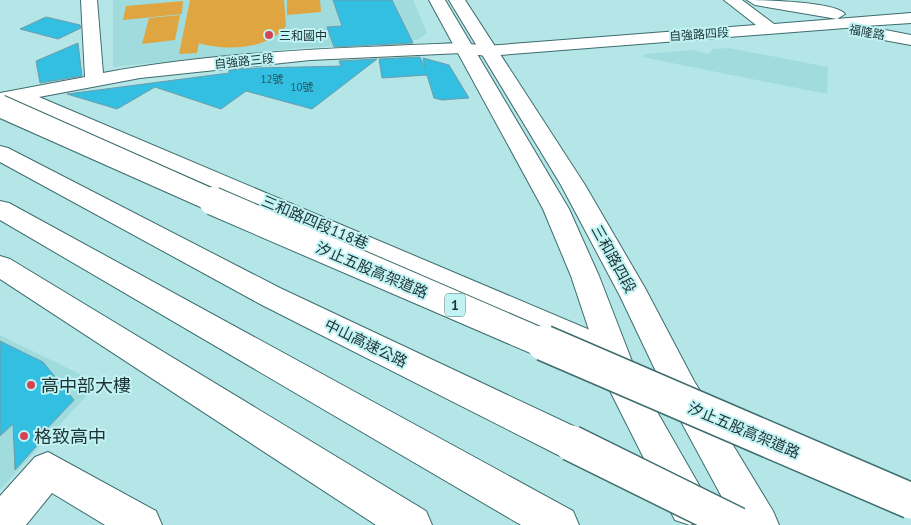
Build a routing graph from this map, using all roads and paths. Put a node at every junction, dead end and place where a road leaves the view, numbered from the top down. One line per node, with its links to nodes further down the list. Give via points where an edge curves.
1 (90, 0): 12 (main road, via 91,52)
2 (437, 0): 11 (main road, 三和路四段)
3 (457, 0): 11 (main road, 三和路四段)
4 (732, 0): 9 (main road)
5 (755, 0): 7 (main road)
6 (911, 18): 7 (main road, 自強路四段)
7 (876, 20): 8 (main road, 自強路四段)
8 (824, 25): 9 (main road, 自強路四段); 10 (main road, 福隆路)
9 (772, 29): 11 (main road, 自強路四段)
10 (911, 40)
11 (475, 49): 12 (main road, 自強路三段, via 310,55 140,72); 17 (main road, 三和路四段, via 556,209 586,276); 25 (main road, 三和路四段, via 573,185 635,296 682,391)
12 (96, 80): 13 (main road, 自強路三段)
13 (7, 100): 17 (main road, 三和路四段118巷, via 297,214); 18 (main road, 汐止五股高架道路 / 1, bridge, via 253,218)
14 (0, 153): 24 (main road, 中山高速公路, bridge, via 270,296)
15 (0, 210): 22 (main road)
16 (0, 266): 21 (main road)
17 (612, 353): 23 (main road, 三和路四段, via 625,387)
18 (911, 502)
19 (1, 525): 20 (main road, via 48,470)
20 (142, 525)
21 (412, 525)
22 (559, 525)
23 (699, 525)
24 (737, 525)
25 (759, 525)

